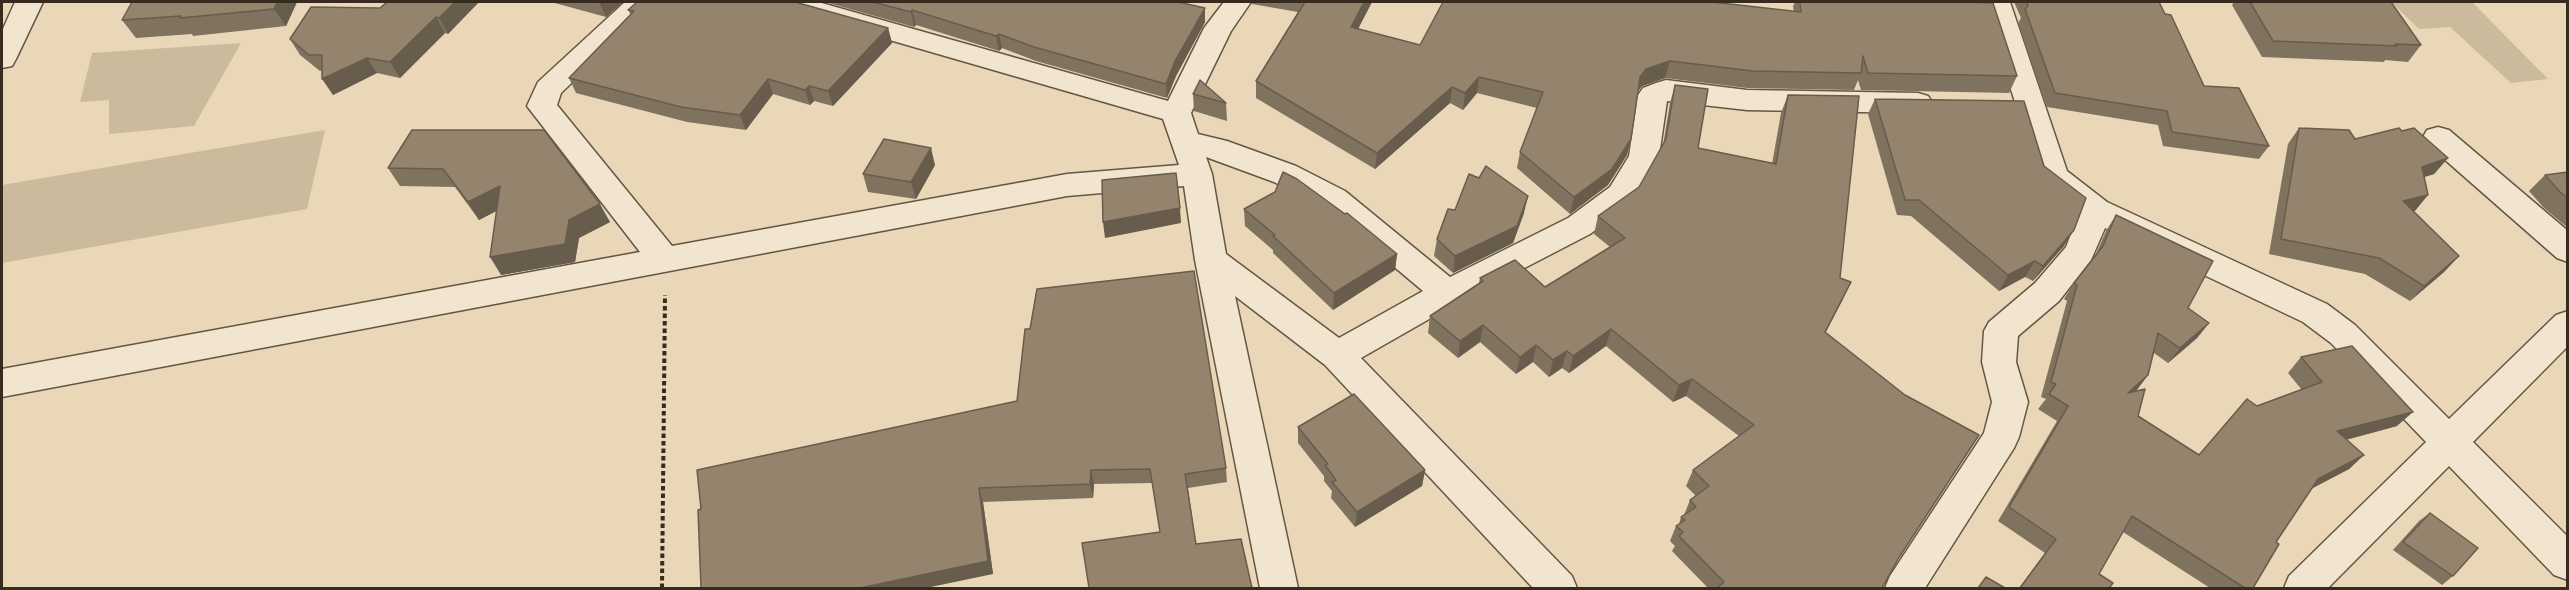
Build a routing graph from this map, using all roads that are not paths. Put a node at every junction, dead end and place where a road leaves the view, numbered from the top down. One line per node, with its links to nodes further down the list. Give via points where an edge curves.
1 (29, 2): 6 (street)
2 (641, 2): 15 (street, via 548,89 542,106)
3 (789, 2): 8 (street)
4 (1238, 2): 8 (street, via 1218,28)
5 (1996, 2): 12 (street, via 2019,105 2054,177)
6 (2, 59)
7 (1948, 104): 16 (street, via 1747,99 1666,90 1653,95 1644,156 1621,195 1579,226)
8 (1176, 113): 10 (street)
9 (2438, 137): 13 (street)
10 (1185, 142): 11 (street); 16 (street, via 1216,148 1285,174 1334,199)
11 (1197, 174): 14 (street); 15 (street, via 1067,185)
12 (2096, 210): 20 (street, via 2315,313 2343,334); 24 (street, via 2080,252 2047,292 2001,330 1999,362 2010,402 2001,436)
13 (2568, 250)
14 (1211, 260): 18 (street); 22 (street)
15 (665, 261): 19 (street)
16 (1447, 293): 18 (street)
17 (2568, 324): 20 (street)
18 (1337, 355): 23 (street)
19 (2, 383)
20 (2449, 441): 21 (street); 25 (street)
21 (2568, 563)
22 (1279, 588)
23 (1558, 588)
24 (1904, 588)
25 (2303, 588)

